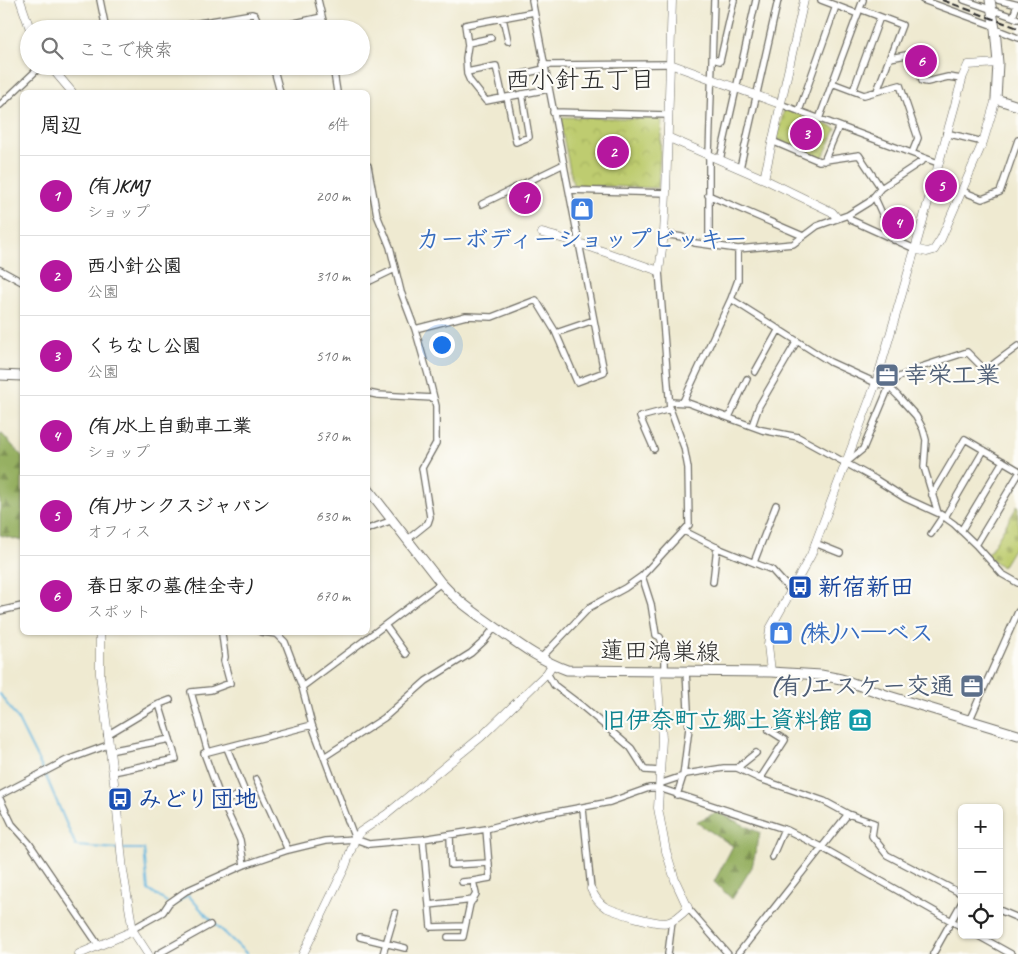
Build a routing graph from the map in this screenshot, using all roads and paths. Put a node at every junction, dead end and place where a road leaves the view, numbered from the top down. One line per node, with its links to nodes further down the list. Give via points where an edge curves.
1 (20, 0): 26 (street)
2 (100, 0): 27 (street)
3 (318, 0): 22 (street)
4 (532, 0): 20 (street)
5 (672, 0): 40 (street)
6 (714, 0): 38 (street)
7 (734, 0): 38 (street, via 720,61)
8 (756, 0): 52 (street)
9 (778, 0): 59 (street)
10 (804, 0): 62 (street)
11 (821, 0): 18 (street)
12 (863, 0): 21 (street)
13 (923, 0): 32 (street)
14 (964, 0): 19 (street)
15 (990, 0): 19 (main road)
16 (998, 0): 17 (street)
17 (1017, 5): 25 (street)
18 (836, 6): 21 (street); 65 (street)
19 (991, 10): 25 (street); 32 (main road)
20 (534, 12): 24 (street); 41 (street)
21 (859, 12): 23 (street); 50 (street)
22 (322, 17): 30 (street); 31 (street)
23 (880, 17): 37 (street, via 902,25); 57 (street)
24 (503, 18): 35 (street); 36 (street, via 465,25)
25 (1016, 18)
26 (27, 20)
27 (104, 20)
28 (217, 20): 29 (street, via 252,14)
29 (257, 20)
30 (308, 20)
31 (323, 20)
32 (994, 28): 34 (street); 39 (main road)
33 (491, 38): 36 (street)
34 (1018, 38)
35 (508, 41)
36 (468, 43): 42 (street)
37 (890, 58): 49 (street, via 917,54 922,81 948,77); 56 (street)
38 (713, 59): 48 (street)
39 (998, 63): 49 (street, via 968,66); 61 (main road)
40 (670, 64): 41 (street); 48 (street); 67 (street)
41 (544, 67): 47 (street); 51 (street)
42 (467, 72): 60 (street, via 486,101); 60 (street, via 496,66)
43 (31, 75): 63 (street)
44 (60, 75): 53 (street)
45 (275, 75): 54 (street)
46 (334, 75): 55 (street)
47 (518, 75)
48 (713, 79): 52 (street); 76 (street)
49 (962, 79): 70 (street)
50 (832, 83): 57 (street); 68 (street)
51 (549, 88): 58 (street); 66 (street)
52 (736, 88): 59 (street); 78 (street)
53 (71, 90)
54 (279, 90)
55 (337, 90)
56 (877, 91): 57 (street, via 864,96); 75 (street, via 900,85 918,138)
57 (853, 92)
58 (522, 94): 60 (street); 60 (street, via 529,137 516,142)
59 (756, 95): 62 (street); 82 (street)
60 (505, 97)
61 (996, 99): 64 (main road); 74 (street)
62 (780, 104): 65 (street); 72 (street)
63 (0, 105)
64 (1018, 106)
65 (798, 111): 68 (street)
66 (553, 112): 67 (street); 81 (street)
67 (668, 115): 71 (street)
68 (819, 119): 69 (street)
69 (839, 126): 75 (street); 79 (street)
70 (946, 133): 74 (street); 80 (street)
71 (666, 137): 76 (street); 88 (street)
72 (772, 141): 79 (street); 84 (street)
73 (1018, 141): 87 (street, via 1000,192 982,199)
74 (983, 142): 87 (street)
75 (912, 153): 77 (street)
76 (709, 155): 78 (street); 89 (street)
77 (926, 159): 80 (street); 85 (street)
78 (720, 160): 82 (street)
79 (824, 161): 85 (street, via 859,155)
80 (938, 163): 101 (street)
81 (564, 164): 86 (street); 91 (street)
82 (740, 168): 84 (street)
83 (370, 177): 102 (street, via 377,215)
84 (764, 179): 93 (street, via 832,212)
85 (881, 188): 90 (street)
86 (569, 190): 88 (street); 98 (street)
87 (962, 191): 101 (street, via 934,250)
88 (666, 193): 95 (street)
89 (708, 195): 96 (street); 99 (street)
90 (874, 196): 92 (street); 97 (street)
91 (482, 204)
92 (848, 215): 93 (street); 97 (street, via 850,220)
93 (837, 218): 96 (street)
94 (542, 233): 98 (street)
95 (664, 234): 99 (street); 104 (street)
96 (803, 236): 100 (street, via 793,244)
97 (894, 240): 101 (street)
98 (579, 244): 104 (street); 108 (street)
99 (709, 245): 100 (street)
100 (738, 249): 107 (street, via 738,280)
101 (915, 249): 118 (street)
102 (395, 269): 106 (street); 109 (street)
103 (0, 270): 105 (street)
104 (659, 271): 122 (street)
105 (20, 281)
106 (370, 281)
107 (731, 299): 110 (street); 123 (street)
108 (594, 320): 111 (street); 111 (street, via 604,372 577,382)
109 (415, 329): 111 (street, via 466,316 492,317 536,300); 121 (street)
110 (779, 329): 112 (street); 114 (street)
111 (556, 333)
112 (797, 341): 118 (street, via 830,362); 126 (street, via 759,406)
113 (1018, 346): 119 (street, via 988,368 983,368 967,352 918,368 897,378)
114 (755, 372)
115 (0, 375): 116 (main road)
116 (20, 376)
117 (747, 380): 125 (street)
118 (876, 383): 119 (street); 130 (street)
119 (889, 387): 130 (street, via 863,449); 134 (street, via 916,416 923,429 926,440 924,467)
120 (370, 394): 121 (street)
121 (434, 398): 142 (street, via 436,443 422,468 430,518)
122 (670, 402): 123 (street); 124 (street)
123 (683, 402): 125 (street)
124 (670, 409): 127 (street, via 640,416); 139 (street, via 688,468 689,525)
125 (728, 417): 126 (street)
126 (752, 426): 130 (street, via 798,437)
127 (654, 450)
128 (984, 450): 129 (street); 134 (street, via 965,439); 136 (street)
129 (1003, 461): 131 (street); 140 (street)
130 (846, 463): 136 (street, via 905,498); 143 (street)
131 (1018, 470)
132 (1018, 475): 144 (street)
133 (370, 491): 137 (main road, 蓮田鴻巣線)
134 (932, 495): 136 (street)
135 (776, 505): 147 (street)
136 (942, 515): 140 (street); 141 (street)
137 (393, 520): 138 (street); 142 (main road, 蓮田鴻巣線)
138 (370, 528)
139 (684, 531): 145 (street); 148 (street)
140 (961, 531): 144 (street)
141 (931, 534)
142 (408, 539): 151 (main road, 蓮田鴻巣線)
143 (815, 543): 146 (street); 152 (street)
144 (976, 545): 150 (street, via 1002,574)
145 (717, 547): 147 (street); 149 (street)
146 (840, 553)
147 (754, 562): 152 (street, via 772,570)
148 (642, 576): 162 (street, via 590,608); 164 (street, via 656,635 660,637 665,651)
149 (713, 582)
150 (1018, 583)
151 (441, 584): 156 (street); 157 (main road, 蓮田鴻巣線)
152 (791, 591): 166 (street, via 770,629)
153 (20, 606): 154 (street)
154 (0, 611)
155 (1018, 612): 171 (street)
156 (385, 625): 161 (street); 168 (street)
157 (495, 627): 162 (main road, 蓮田鴻巣線); 181 (street, via 471,653 426,681 384,718)
158 (100, 635): 174 (street, via 100,674)
159 (222, 635): 179 (street, via 230,682 210,690 191,692)
160 (279, 635): 168 (street, via 289,651)
161 (406, 654)
162 (540, 659): 163 (main road, 蓮田鴻巣線)
163 (552, 665): 164 (main road, 蓮田鴻巣線, via 567,670); 167 (street)
164 (661, 671): 165 (main road, 蓮田鴻巣線); 183 (street)
165 (686, 671): 166 (main road, 蓮田鴻巣線); 185 (street, via 689,728)
166 (771, 672): 171 (main road, 蓮田鴻巣線, via 842,679)
167 (547, 673): 183 (street, via 554,685 631,748 645,770); 198 (street, via 481,738)
168 (302, 687): 172 (street)
169 (170, 700): 170 (street)
170 (159, 704): 174 (street); 176 (street)
171 (970, 719): 175 (main road, 蓮田鴻巣線)
172 (312, 725): 178 (street); 181 (street)
173 (769, 730): 187 (street, via 785,740)
174 (107, 735): 177 (street)
175 (1018, 735)
176 (170, 739): 177 (street); 184 (street, via 176,760)
177 (109, 748): 184 (street); 189 (street, via 67,760)
178 (227, 748): 179 (street); 192 (street, via 246,792)
179 (208, 752): 192 (street, via 204,753)
180 (756, 753): 182 (street)
181 (324, 758): 198 (street)
182 (737, 768): 185 (street); 187 (street)
183 (660, 771): 188 (street)
184 (113, 772): 221 (street, via 123,871)
185 (683, 776): 188 (street); 190 (street)
186 (256, 779): 201 (street)
187 (760, 779): 194 (street, via 824,801)
188 (659, 786): 190 (street); 193 (street); 211 (street, via 658,808 666,851)
189 (0, 795)
190 (677, 795): 196 (street)
191 (0, 799): 226 (street, via 12,824 29,843)
192 (223, 802): 204 (street, via 240,840)
193 (583, 809): 195 (street, via 535,816); 207 (street)
194 (848, 814): 200 (street); 208 (street, via 874,823 872,836 887,855)
195 (486, 829): 197 (street); 203 (street)
196 (784, 829): 200 (street); 202 (street)
197 (450, 835): 199 (street); 203 (street, via 451,865)
198 (355, 839): 199 (street, via 369,844); 201 (street, via 325,841); 231 (street)
199 (423, 839): 210 (street)
200 (821, 847): 217 (street); 235 (street)
201 (288, 850): 204 (street)
202 (772, 856)
203 (489, 864): 205 (street, via 490,878)
204 (244, 865): 221 (street, via 186,891 169,903 163,912 136,926)
205 (473, 881): 206 (street); 209 (street, via 476,894)
206 (462, 882)
207 (591, 889): 216 (street, via 604,906 654,922)
208 (958, 892)
209 (472, 900): 210 (street); 220 (street)
210 (429, 905): 220 (street, via 431,927)
211 (688, 908): 216 (street); 234 (street)
212 (958, 909): 217 (street)
213 (1003, 912): 215 (street)
214 (395, 913): 225 (street)
215 (1018, 918)
216 (672, 921): 233 (street)
217 (951, 921): 218 (street); 236 (street)
218 (958, 924)
219 (210, 925): 230 (street)
220 (465, 926): 223 (street, via 463,936)
221 (134, 931): 226 (street); 229 (street)
222 (360, 937): 225 (street)
223 (448, 937)
224 (984, 939): 237 (street)
225 (388, 942): 227 (street); 232 (street)
226 (99, 946): 228 (street)
227 (405, 948)
228 (79, 954)
229 (148, 954)
230 (158, 954)
231 (304, 954)
232 (384, 954)
233 (668, 954)
234 (728, 954)
235 (738, 954)
236 (933, 954)
237 (1011, 954)

